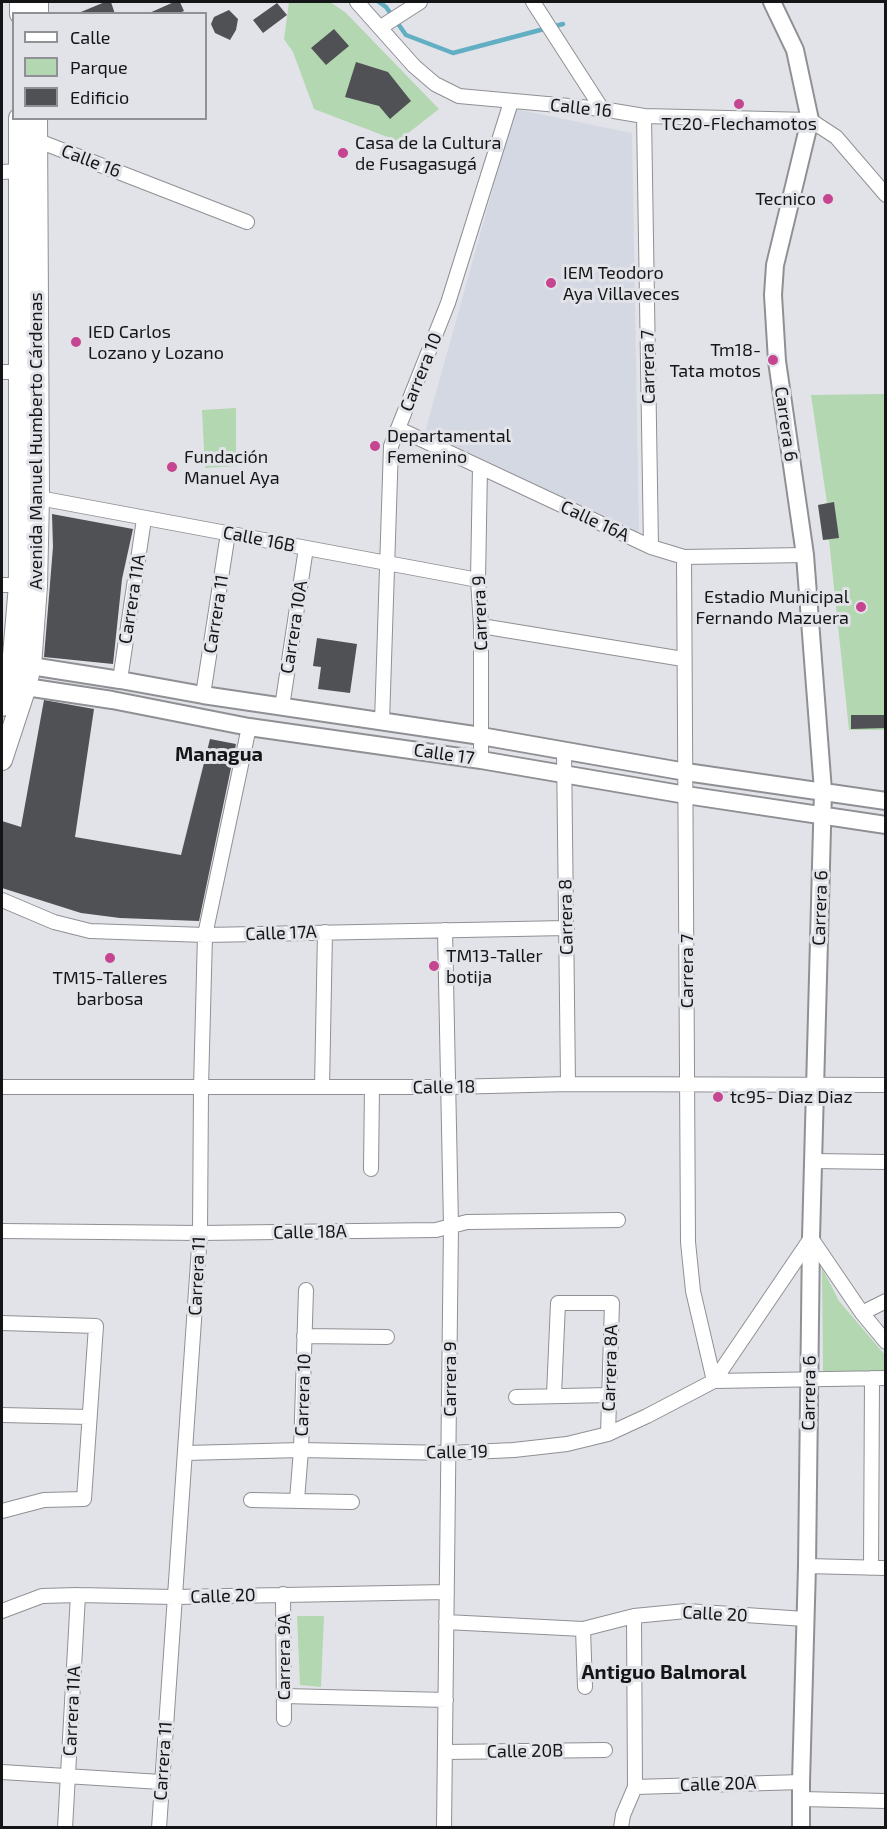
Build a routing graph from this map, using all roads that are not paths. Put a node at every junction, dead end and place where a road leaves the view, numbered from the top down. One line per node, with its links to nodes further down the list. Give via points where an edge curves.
1 (357, 2): 5 (street, Calle 16)
2 (533, 2): 7 (street)
3 (772, 2): 11 (street, Carrera 6, via 795,50)
4 (416, 4): 5 (street)
5 (383, 25): 6 (street, Calle 16, via 414,66 435,84 459,96)
6 (511, 102): 7 (street, Calle 16); 17 (street, Carrera 10, via 448,303)
7 (602, 109): 8 (street, Calle 16)
8 (644, 116): 11 (street, Calle 16); 22 (street, Carrera 7)
9 (19, 120): 13 (main road, Avenida Manuel Humberto Cárdenas)
10 (37, 120): 12 (main road, Avenida Manuel Humberto Cárdenas)
11 (810, 120): 14 (street, via 836,137); 24 (street, Carrera 6, via 776,265 773,295 777,361)
12 (36, 140): 15 (street, Calle 16); 16 (main road, Avenida Manuel Humberto Cárdenas)
13 (10, 171): 16 (main road, Avenida Manuel Humberto Cárdenas)
14 (885, 195)
15 (247, 222)
16 (20, 372): 19 (main road, Avenida Manuel Humberto Cárdenas); 28 (main road, Avenida Manuel Humberto Cárdenas)
17 (399, 429): 18 (street, Calle 16A); 26 (street, Carrera 10, via 391,446)
18 (480, 467): 22 (street, Calle 16A); 27 (street, Carrera 9)
19 (39, 498): 20 (street, Calle 16B); 31 (main road, Avenida Manuel Humberto Cárdenas, via 37,586)
20 (144, 519): 21 (street, Calle 16B); 32 (street, Carrera 11A)
21 (228, 532): 23 (street, Calle 16B); 34 (street, Carrera 11)
22 (651, 547): 25 (street, Calle 16A)
23 (306, 548): 26 (street, Calle 16B); 35 (street, Carrera 10A)
24 (805, 555): 25 (street, Calle 16A); 44 (street, Carrera 6)
25 (684, 558): 30 (street, Carrera 7)
26 (388, 564): 27 (street, Calle 16B); 36 (street, Carrera 10)
27 (478, 580): 29 (street, Carrera 9)
28 (10, 585): 31 (main road, Avenida Manuel Humberto Cárdenas)
29 (481, 626): 30 (street); 38 (street, Carrera 9)
30 (684, 658): 42 (street, Carrera 7)
31 (21, 667): 32 (street, Calle 17); 33 (main road, Avenida Manuel Humberto Cárdenas)
32 (120, 680): 34 (street, Calle 17)
33 (9, 693): 37 (street, Calle 17, via 112,700); 40 (main road, Avenida Manuel Humberto Cárdenas)
34 (203, 695): 35 (street, Calle 17)
35 (282, 707): 36 (street, Calle 17)
36 (382, 722): 38 (street, Calle 17)
37 (249, 727): 41 (street, Calle 17); 53 (street, Carrera 11)
38 (481, 736): 39 (street, Calle 17); 41 (street, Carrera 9)
39 (564, 750): 42 (street, Calle 17); 43 (street, Carrera 8)
40 (2, 760)
41 (480, 760): 43 (street, Calle 17)
42 (686, 772): 44 (street, Calle 17); 45 (street, Carrera 7)
43 (564, 775): 45 (street, Calle 17); 50 (street, Carrera 8)
44 (823, 791): 46 (street, Calle 17); 47 (street, Carrera 6)
45 (686, 795): 47 (street, Calle 17); 55 (street, Carrera 7)
46 (885, 801)
47 (823, 814): 48 (street, Calle 17); 56 (street, Carrera 6)
48 (885, 825)
49 (2, 900): 53 (street, Calle 17A, via 54,922 90,931)
50 (567, 928): 51 (street, Calle 17A); 54 (street, Carrera 8)
51 (446, 930): 52 (street, Calle 17A); 61 (street, Carrera 9)
52 (325, 932): 53 (street, Calle 17A); 60 (street)
53 (205, 935): 59 (street, Carrera 11)
54 (568, 1084): 55 (street, Calle 18); 61 (street, Calle 18)
55 (687, 1084): 56 (street, Calle 18); 80 (street, Carrera 7, via 689,1251 693,1291)
56 (815, 1085): 57 (street, Calle 18); 63 (street, Carrera 6)
57 (885, 1085)
58 (2, 1087): 59 (street, Calle 18)
59 (201, 1087): 60 (street, Calle 18); 69 (street, Carrera 11)
60 (322, 1087): 62 (street, Calle 18)
61 (450, 1087): 62 (street, Calle 18); 67 (street, Carrera 9)
62 (372, 1088): 65 (street)
63 (813, 1161): 64 (street); 70 (street, Carrera 6)
64 (885, 1162)
65 (372, 1169)
66 (618, 1220): 67 (street, Calle 18A, via 467,1222)
67 (451, 1226): 69 (street, Calle 18A, via 436,1230); 89 (street, Carrera 9)
68 (2, 1231): 69 (street, Calle 18A)
69 (200, 1233): 88 (street, Carrera 11)
70 (811, 1238): 73 (street); 79 (street, Carrera 6); 80 (street, Calle 19)
71 (306, 1290): 75 (street, Carrera 10)
72 (885, 1300): 73 (street)
73 (862, 1313): 77 (street)
74 (2, 1323): 85 (street, via 96,1326)
75 (304, 1336): 76 (street); 87 (street, Carrera 10)
76 (387, 1337)
77 (885, 1342)
78 (878, 1378): 79 (street, Calle 19); 95 (street)
79 (808, 1379): 80 (street, Calle 19); 94 (street, Carrera 6)
80 (714, 1381): 86 (street, Calle 19)
81 (554, 1395): 82 (street); 82 (street, Carrera 8A, via 558,1303 612,1303); 83 (street)
82 (610, 1395): 86 (street, Carrera 8A)
83 (516, 1397)
84 (2, 1415): 85 (street)
85 (89, 1417): 93 (street, via 84,1499 44,1500)
86 (608, 1434): 89 (street, Calle 19, via 567,1444)
87 (301, 1450): 88 (street, Calle 19); 89 (street, Calle 19); 91 (street, Carrera 10)
88 (186, 1453): 99 (street, Carrera 11)
89 (450, 1453): 96 (street, Carrera 9)
90 (251, 1500): 91 (street)
91 (297, 1500): 92 (street)
92 (352, 1502)
93 (2, 1511)
94 (807, 1566): 95 (street); 102 (street, Carrera 6)
95 (878, 1568)
96 (447, 1592): 97 (street, Calle 20); 103 (street, Carrera 9)
97 (283, 1594): 99 (street, Calle 20); 106 (street, Carrera 9A)
98 (78, 1595): 99 (street, Calle 20); 100 (street, Calle 20, via 42,1596); 112 (street, Carrera 11A)
99 (174, 1597): 113 (street, Carrera 11)
100 (2, 1611)
101 (634, 1616): 102 (street, Calle 20, via 686,1611); 104 (street, Calle 20); 114 (street)
102 (805, 1620): 115 (street, Carrera 6)
103 (447, 1622): 104 (street, Calle 20); 107 (street, Carrera 9)
104 (583, 1629): 105 (street)
105 (585, 1687)
106 (284, 1696): 107 (street); 108 (street, Carrera 9A)
107 (446, 1700): 110 (street, Carrera 9)
108 (284, 1719)
109 (605, 1750): 110 (street, Calle 20B)
110 (445, 1752): 119 (street, Carrera 9)
111 (2, 1772): 112 (street)
112 (68, 1776): 113 (street); 117 (street, Carrera 11A)
113 (161, 1782): 118 (street, Carrera 11)
114 (635, 1787): 115 (street, Calle 20A); 120 (street)
115 (801, 1790): 116 (street); 121 (street, Carrera 6)
116 (885, 1801)
117 (65, 1827)
118 (159, 1827)
119 (444, 1827)
120 (621, 1827)
121 (801, 1827)

